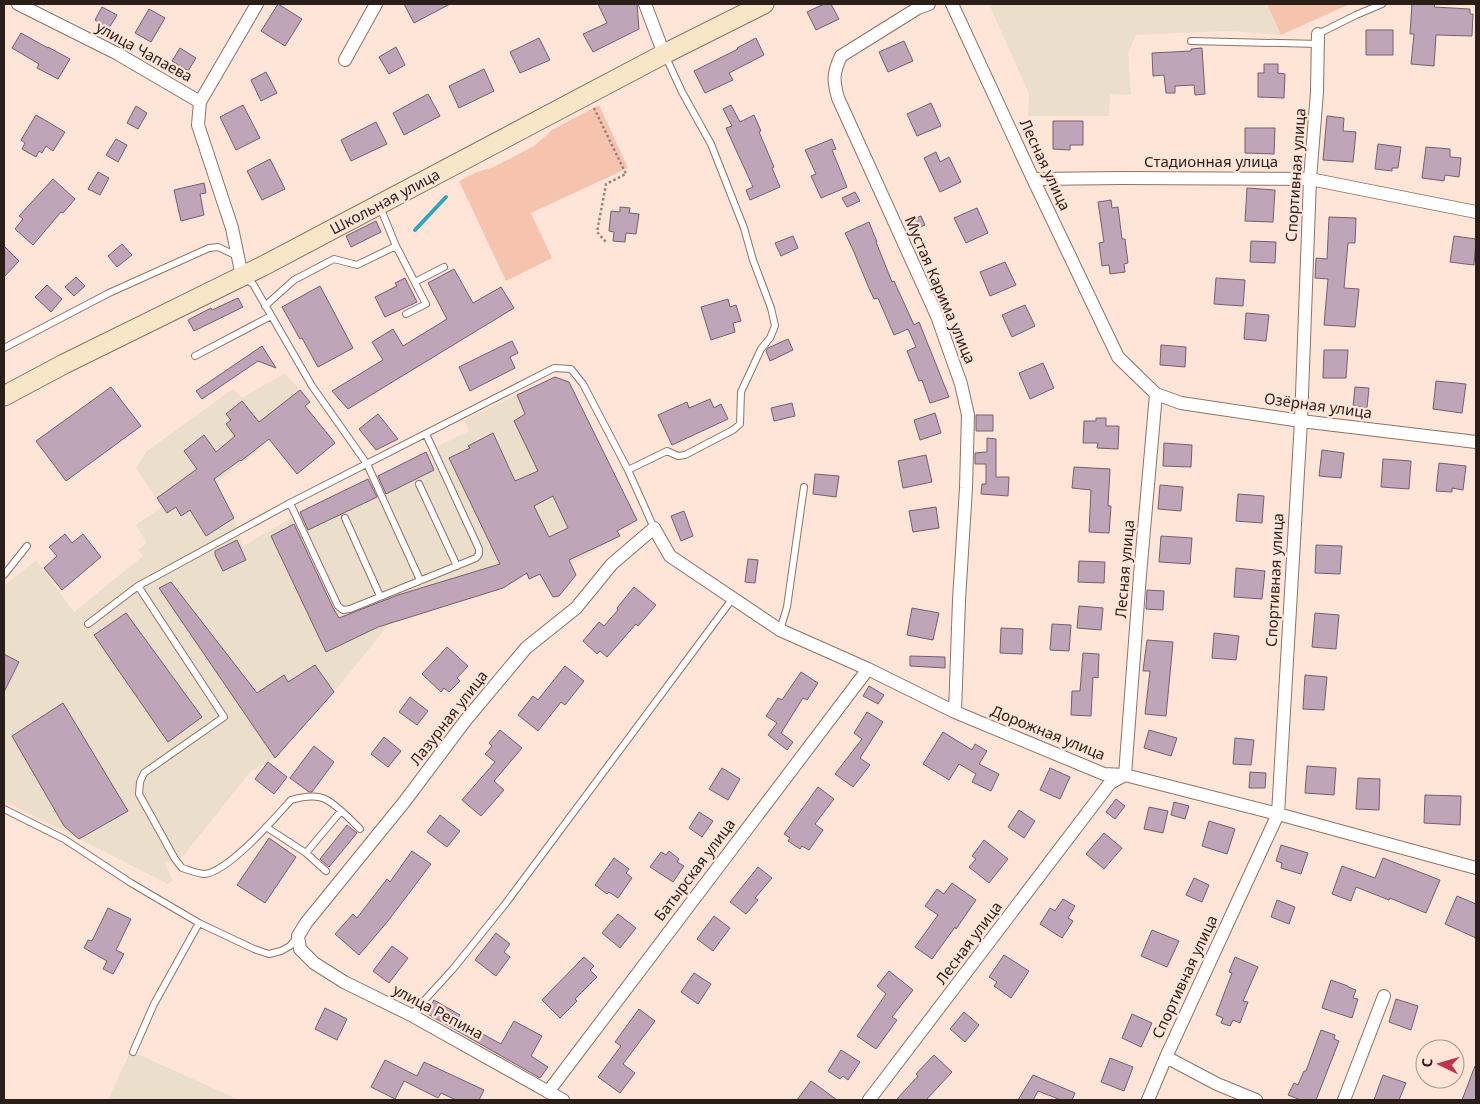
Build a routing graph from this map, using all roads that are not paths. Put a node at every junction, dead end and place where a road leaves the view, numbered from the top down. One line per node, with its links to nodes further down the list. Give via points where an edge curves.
1 (18, 4): 13 (street, улица Чапаева, via 118,54)
2 (257, 4): 13 (street)
3 (376, 4): 12 (street)
4 (645, 4): 11 (street)
5 (764, 4): 11 (street, Школьная улица)
6 (930, 4): 50 (street, Мустая Карима улица, via 918,8 841,56 834,82 838,98 937,316 961,384 968,415)
7 (952, 4): 14 (street, Лесная улица)
8 (1382, 4): 9 (lane, via 1356,15)
9 (1318, 39): 10 (lane); 15 (street, Спортивная улица, via 1318,92)
10 (1191, 41)
11 (664, 54): 16 (street, Школьная улица); 34 (lane, via 711,144 744,228 775,326 741,392 740,424 685,455 667,451)
12 (345, 60)
13 (200, 102): 19 (street, улица Чапаева, via 198,125 232,228)
14 (1033, 179): 15 (street, Стадионная улица); 28 (street, Лесная улица, via 1118,357)
15 (1310, 179): 17 (street, Стадионная улица); 30 (street, Спортивная улица)
16 (378, 205): 18 (lane); 21 (street, Школьная улица)
17 (1476, 212)
18 (396, 246): 22 (lane); 23 (lane, via 357,265 334,259 294,280)
19 (237, 256): 21 (street, улица Чапаева); 26 (lane, via 218,247 209,248 109,293)
20 (444, 266): 22 (lane)
21 (242, 276): 23 (lane, via 253,284); 29 (street, Школьная улица)
22 (415, 282): 24 (lane, via 426,304)
23 (265, 306): 25 (lane)
24 (406, 314)
25 (271, 316): 27 (lane); 33 (lane, via 312,386)
26 (4, 348)
27 (195, 356)
28 (1156, 394): 30 (street, Озёрная улица, via 1181,403); 51 (street, Лесная улица)
29 (4, 396)
30 (1301, 421): 32 (street, Озёрная улица); 54 (street, Спортивная улица)
31 (426, 434): 33 (lane); 34 (lane, via 554,368 571,369 583,384); 41 (lane, via 479,549 476,558)
32 (1476, 442)
33 (367, 464): 37 (lane); 43 (lane)
34 (628, 470): 39 (lane)
35 (419, 484): 41 (lane)
36 (804, 487): 48 (lane, via 787,607)
37 (290, 502): 44 (lane); 45 (lane, via 338,606 343,610)
38 (346, 518): 45 (lane)
39 (654, 528): 46 (street, Дорожная улица, via 670,556); 61 (street, Лазурная улица, via 612,564 576,608 526,648 465,721)
40 (27, 546): 42 (lane)
41 (457, 566): 43 (lane)
42 (4, 575)
43 (420, 580): 45 (lane)
44 (138, 586): 47 (lane); 55 (lane, via 224,718 144,773 139,794 182,868 205,874 223,866)
45 (380, 596)
46 (733, 598): 48 (street, Дорожная улица); 63 (lane, via 506,903)
47 (88, 624)
48 (780, 630): 49 (street, Дорожная улица)
49 (868, 669): 50 (street, Дорожная улица); 66 (street, Батырская улица)
50 (955, 712): 51 (street, Дорожная улица, via 1104,774)
51 (1125, 775): 54 (street, Дорожная улица); 68 (street, Лесная улица, via 1110,783)
52 (4, 809): 60 (lane, via 64,840)
53 (341, 811): 55 (lane, via 325,798 300,798 291,800); 56 (lane); 57 (lane)
54 (1278, 814): 58 (street, Дорожная улица); 65 (street, Спортивная улица)
55 (266, 827): 57 (lane)
56 (360, 829)
57 (306, 853): 59 (lane)
58 (1476, 868)
59 (326, 871)
60 (199, 923): 61 (lane, via 269,954 281,952); 64 (lane, via 154,1004)
61 (298, 936): 63 (street, улица Репина, via 300,949 314,963 344,982)
62 (1384, 996): 71 (street)
63 (411, 1015): 66 (street, улица Репина)
64 (133, 1052)
65 (1166, 1057): 69 (street, Спортивная улица); 70 (street)
66 (548, 1092): 67 (street, улица Репина)
67 (563, 1100)
68 (869, 1100)
69 (1148, 1100)
70 (1256, 1100)
71 (1344, 1100)

